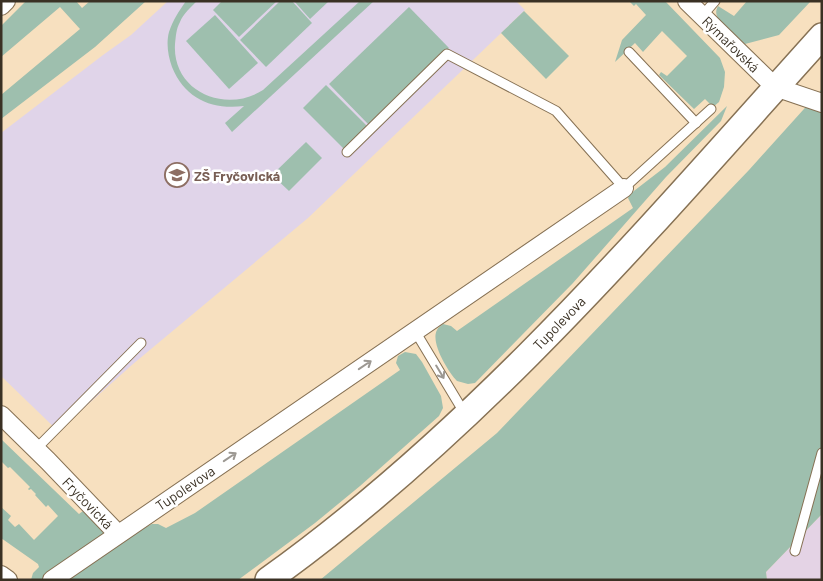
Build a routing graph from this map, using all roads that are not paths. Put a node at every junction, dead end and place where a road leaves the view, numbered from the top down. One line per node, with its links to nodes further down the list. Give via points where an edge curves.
1 (6, 1): 4 (street)
2 (687, 1): 5 (street, Rýmařovská)
3 (715, 1): 5 (lane)
4 (1, 6)
5 (702, 16): 8 (street, Rýmařovská)
6 (822, 36): 8 (main road, Tupolevova)
7 (629, 52): 11 (lane)
8 (775, 88): 9 (street); 17 (main road, Tupolevova, via 592,288)
9 (822, 103)
10 (710, 109): 11 (lane)
11 (696, 123): 13 (lane)
12 (346, 152): 13 (lane, via 447,54 556,111)
13 (624, 188): 14 (street, Tupolevova)
14 (415, 330): 17 (lane, one-way to 17); 20 (street, Tupolevova, one-way to 14)
15 (142, 343): 18 (lane)
16 (1, 415): 18 (street, Fryčovická)
17 (466, 416): 25 (main road, Tupolevova, via 384,489)
18 (36, 449): 20 (street, Fryčovická)
19 (822, 453): 21 (lane)
20 (118, 534): 24 (street, Fryčovická)
21 (796, 551)
22 (1, 575): 23 (street)
23 (8, 580)
24 (52, 580)
25 (268, 580)

